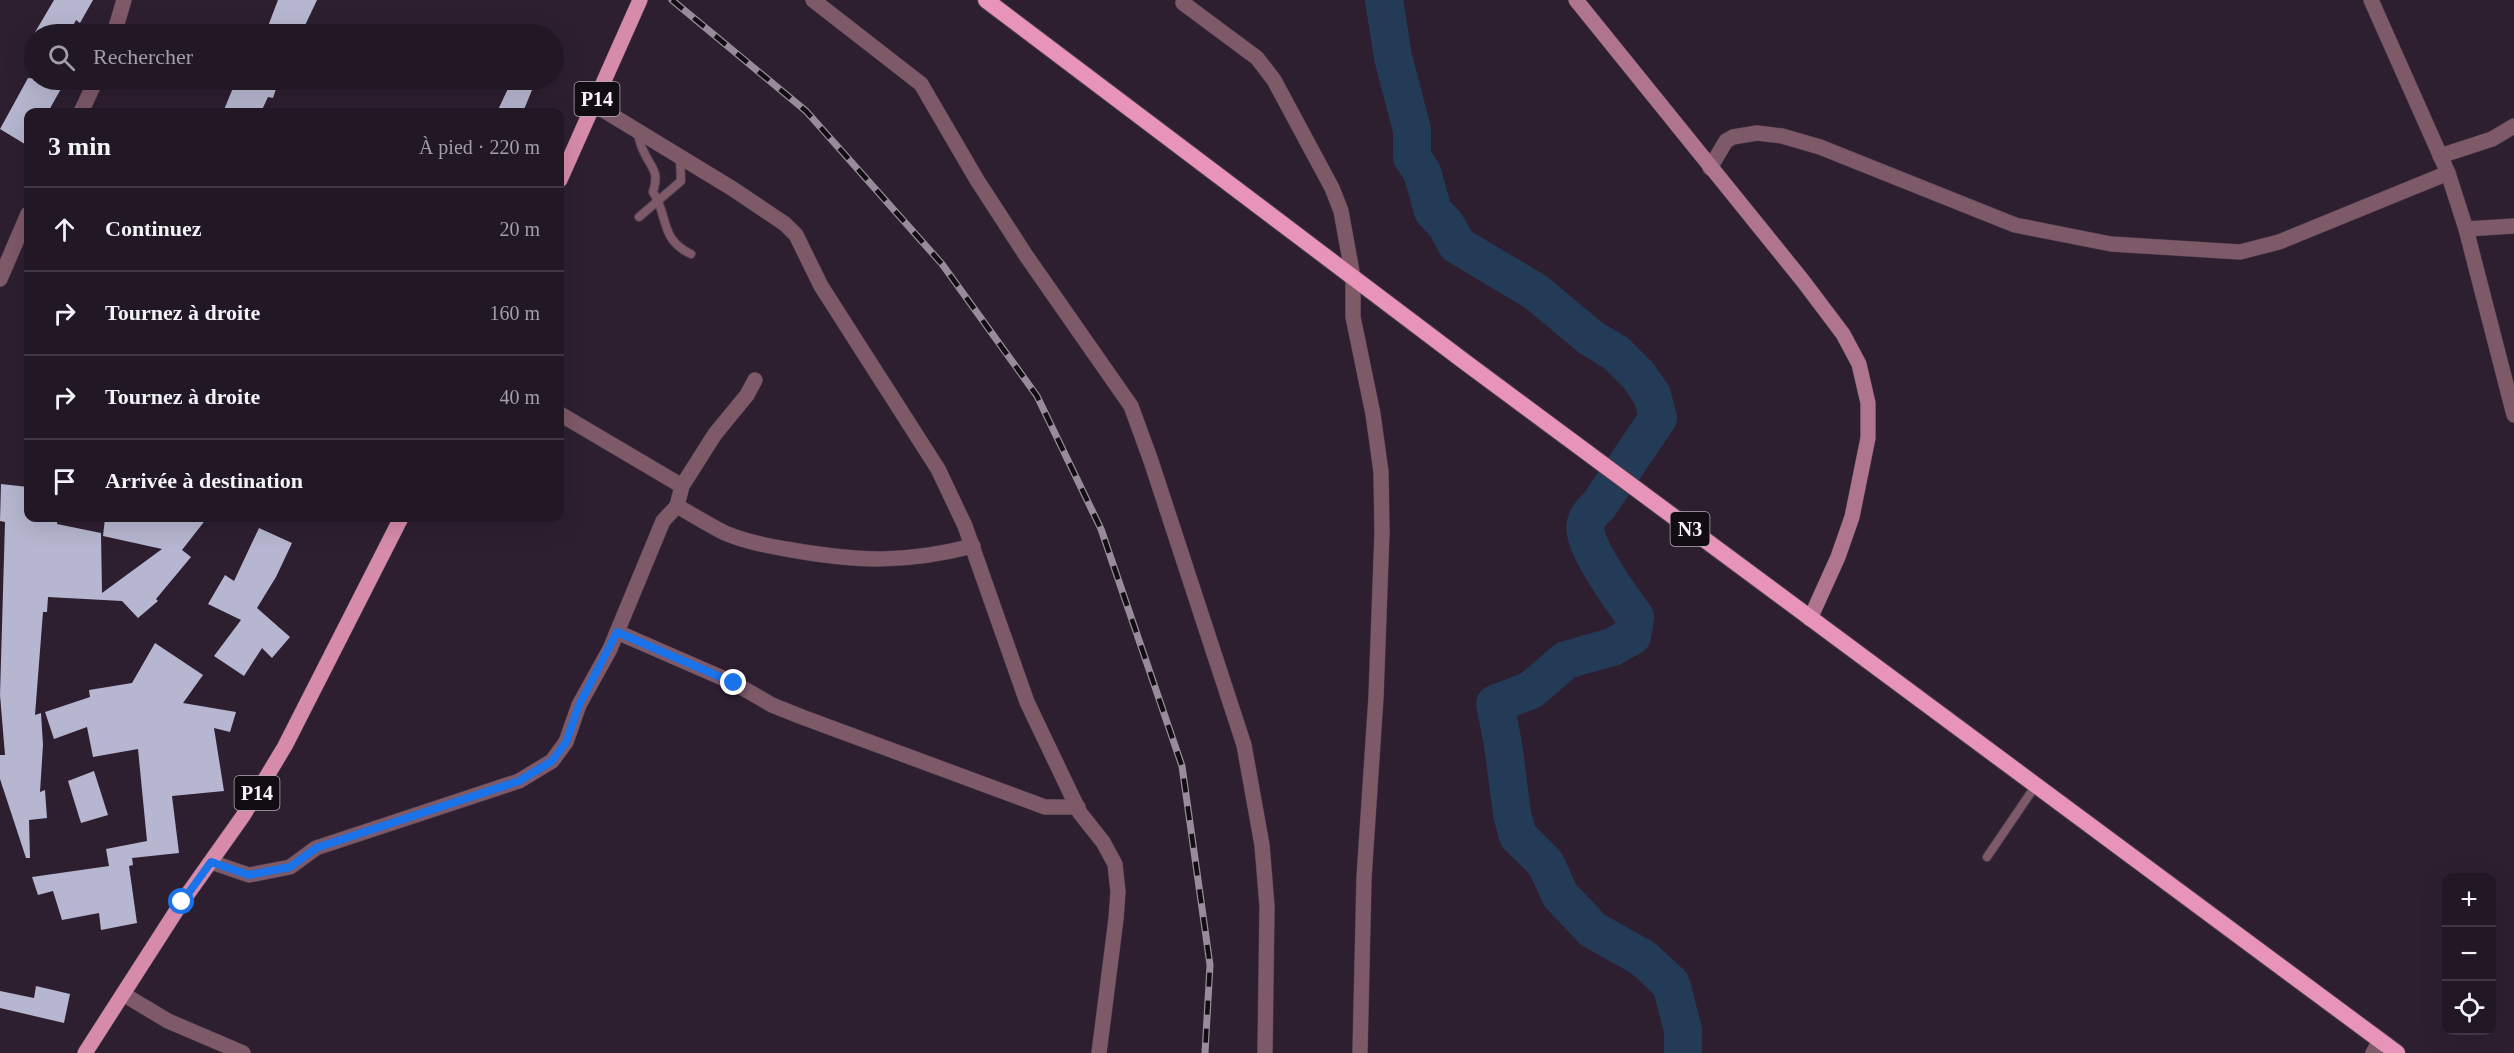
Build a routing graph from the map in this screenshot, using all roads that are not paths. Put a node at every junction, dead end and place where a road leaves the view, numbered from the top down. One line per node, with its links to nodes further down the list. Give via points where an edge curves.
1 (124, 0): 8 (street)
2 (640, 0): 10 (main road, P14)
3 (813, 0): 45 (street, via 921,84 1027,257 1131,406 1244,746 1262,845 1265,886)
4 (986, 0): 25 (highway, N3)
5 (1576, 0): 16 (main road)
6 (2371, 0): 14 (street)
7 (1183, 3): 25 (street, via 1257,58 1270,74 1332,188 1341,211)
8 (117, 24)
9 (91, 90): 11 (street)
10 (595, 105): 13 (street); 17 (main road, P14)
11 (83, 108)
12 (2514, 126): 14 (street, via 2492,139)
13 (637, 131): 15 (street); 19 (lane, via 655,172 653,192)
14 (2440, 156): 18 (street)
15 (680, 157): 19 (lane, via 681,181); 33 (street, via 796,235 821,286 938,469)
16 (1710, 168): 18 (street, via 1726,141 1733,137 1757,133 1782,136 1820,147 2015,225 2111,244 2240,252 2279,242); 34 (main road, via 1844,334 1859,364 1869,404 1868,438 1852,518)
17 (564, 171)
18 (2448, 173): 23 (street)
19 (659, 201): 20 (lane); 24 (lane, via 664,226 679,248)
20 (639, 217)
21 (24, 223): 26 (street)
22 (2514, 225): 23 (street)
23 (2466, 230): 28 (street)
24 (691, 254)
25 (1353, 277): 34 (highway, N3); 46 (street, via 1353,317 1381,472 1382,532 1364,878)
26 (0, 279)
27 (755, 380): 30 (street)
28 (2514, 415)
29 (564, 416): 30 (street)
30 (682, 486): 31 (street)
31 (677, 506): 33 (street, via 726,533 802,552 878,561 932,557); 35 (street, via 663,520)
32 (399, 522): 39 (main road, P14, via 285,746)
33 (973, 546): 37 (street, via 1028,702)
34 (1810, 619): 36 (highway, N3)
35 (617, 632): 37 (street, via 802,717 1045,807); 39 (street, via 579,705 566,742 552,761 519,781 316,848 290,867 249,875)
36 (2037, 784): 38 (lane); 41 (highway, N3)
37 (1078, 807): 44 (street, via 1115,864 1118,892)
38 (1987, 858)
39 (211, 862): 40 (main road, P14)
40 (123, 994): 42 (main road, P14); 43 (street, via 168,1021)
41 (2376, 1047): 47 (highway, N3)
42 (85, 1053)
43 (243, 1053)
44 (1099, 1053)
45 (1265, 1053)
46 (1360, 1053)
47 (2397, 1053)

